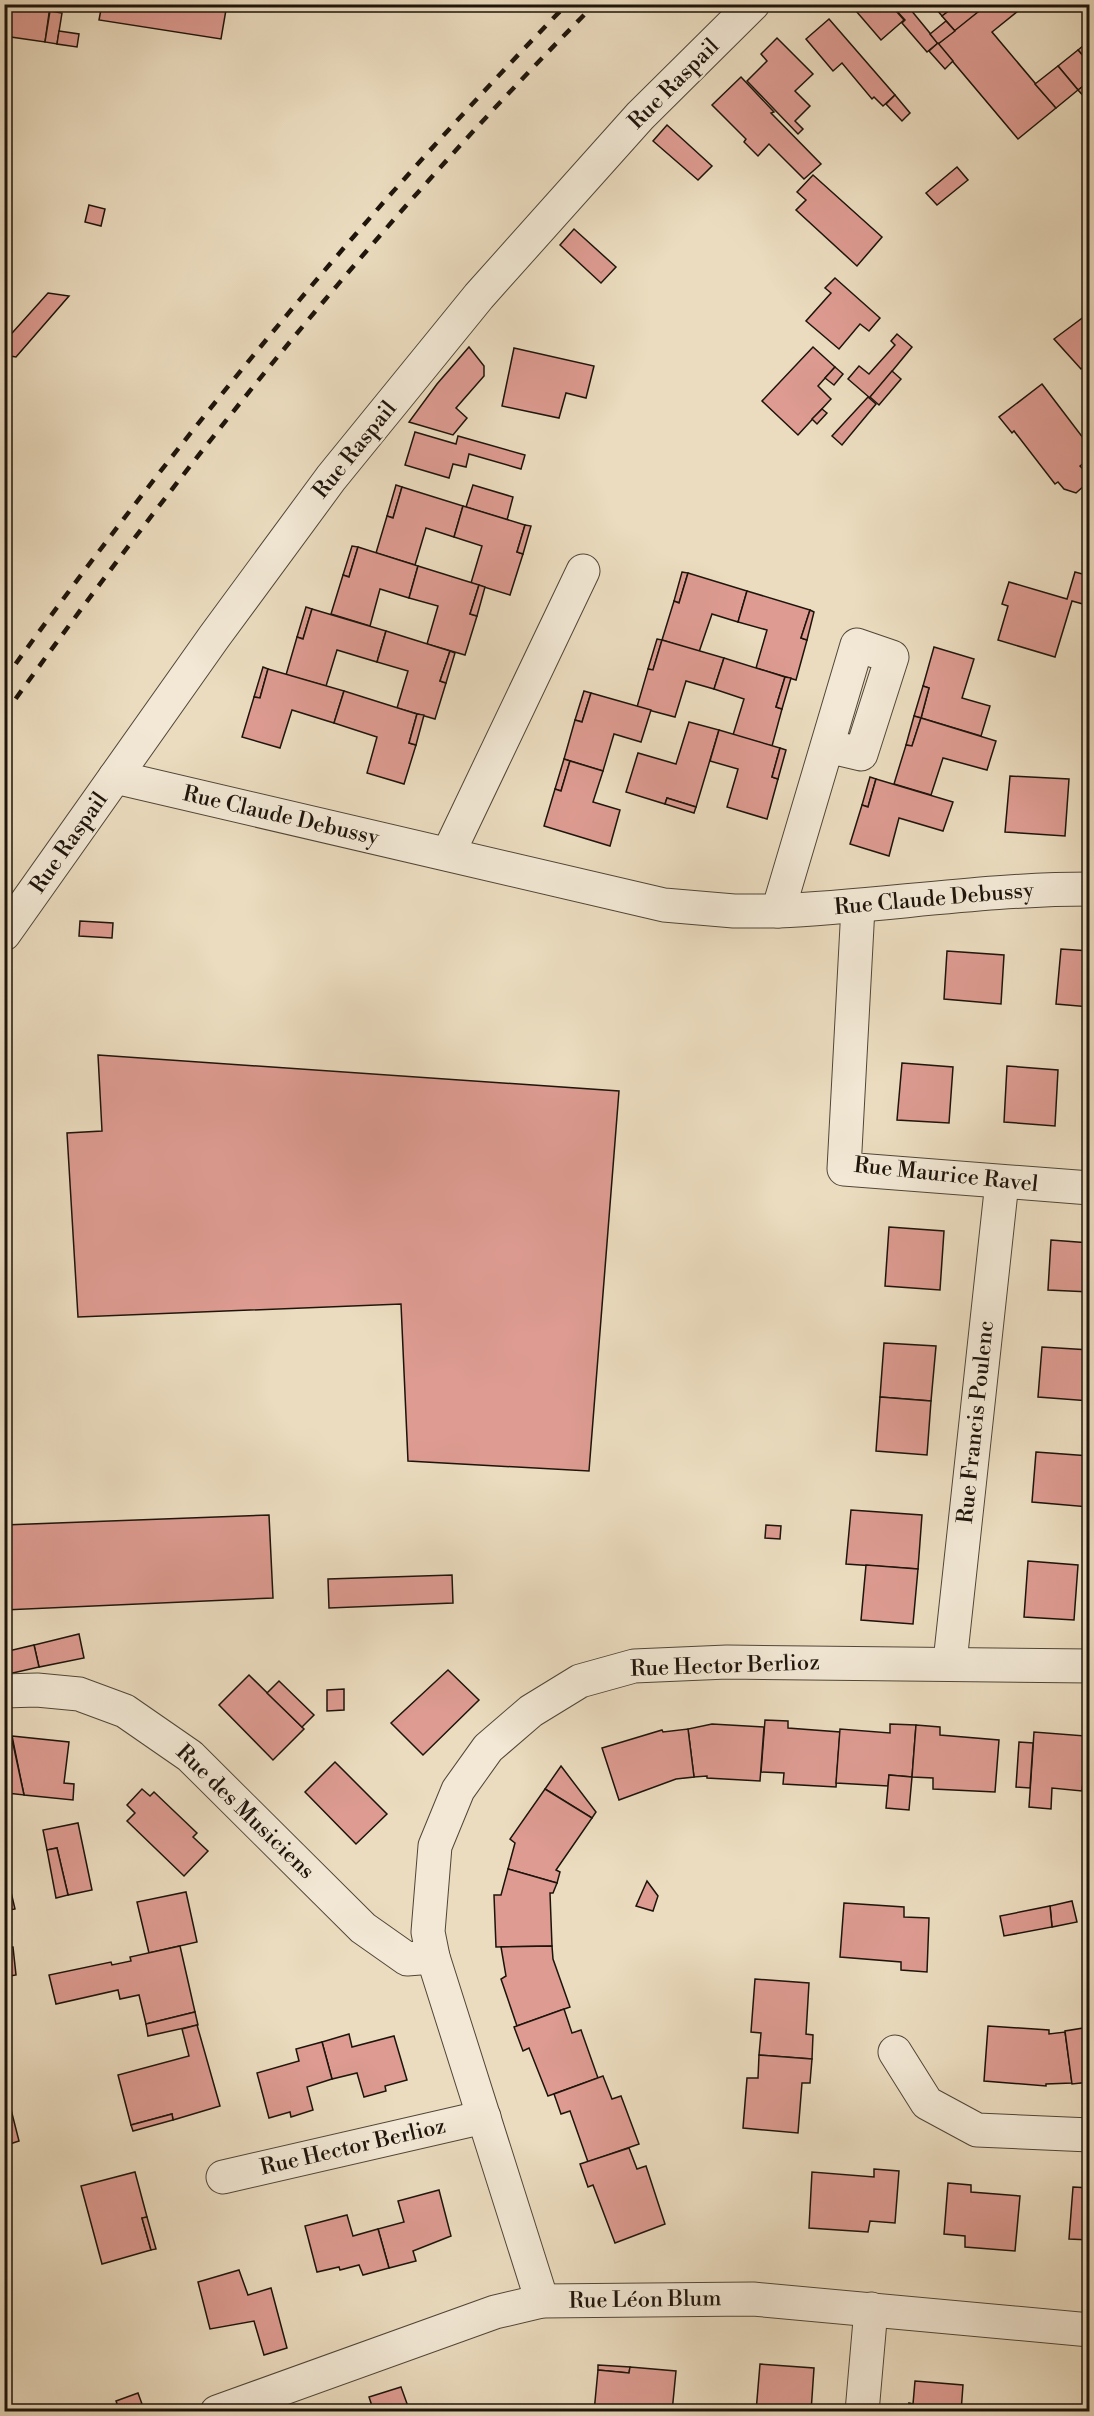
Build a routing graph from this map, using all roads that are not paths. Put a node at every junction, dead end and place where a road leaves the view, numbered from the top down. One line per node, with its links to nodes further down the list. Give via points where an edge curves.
1 (753, 4): 4 (street, Rue Raspail, via 640,116 472,305 331,478)
2 (583, 571): 5 (street)
3 (827, 746): 8 (street)
4 (115, 777): 5 (street, Rue Claude Debussy); 9 (street, Rue Raspail)
5 (448, 854): 8 (street, Rue Claude Debussy, via 664,905)
6 (1089, 889): 7 (street, Rue Claude Debussy, via 994,893)
7 (858, 907): 8 (street, Rue Claude Debussy); 10 (street, Rue Maurice Ravel, via 844,1169)
8 (778, 911)
9 (4, 934)
10 (1002, 1182): 11 (street, Rue Maurice Ravel); 12 (street, Rue Francis Poulenc)
11 (1089, 1188)
12 (950, 1662): 13 (street, Rue Hector Berlioz); 15 (street, Rue Hector Berlioz, via 645,1665 580,1681 531,1711 488,1748 458,1791 435,1846 428,1932)
13 (1089, 1666)
14 (4, 1691): 15 (street, Rue des Musiciens, via 79,1694 125,1711 190,1756 363,1928 407,1959)
15 (433, 1957): 17 (street, Rue Hector Berlioz)
16 (896, 2052): 18 (street, via 927,2103 977,2130)
17 (484, 2117): 19 (street, Rue Hector Berlioz); 20 (street, Rue Hector Berlioz)
18 (1089, 2135)
19 (223, 2177)
20 (542, 2301): 21 (street, Rue Léon Blum, via 753,2299); 23 (street, Rue Léon Blum, via 495,2312)
21 (871, 2309): 22 (street, Rue Léon Blum); 24 (street)
22 (1089, 2330)
23 (217, 2412)
24 (862, 2412)

